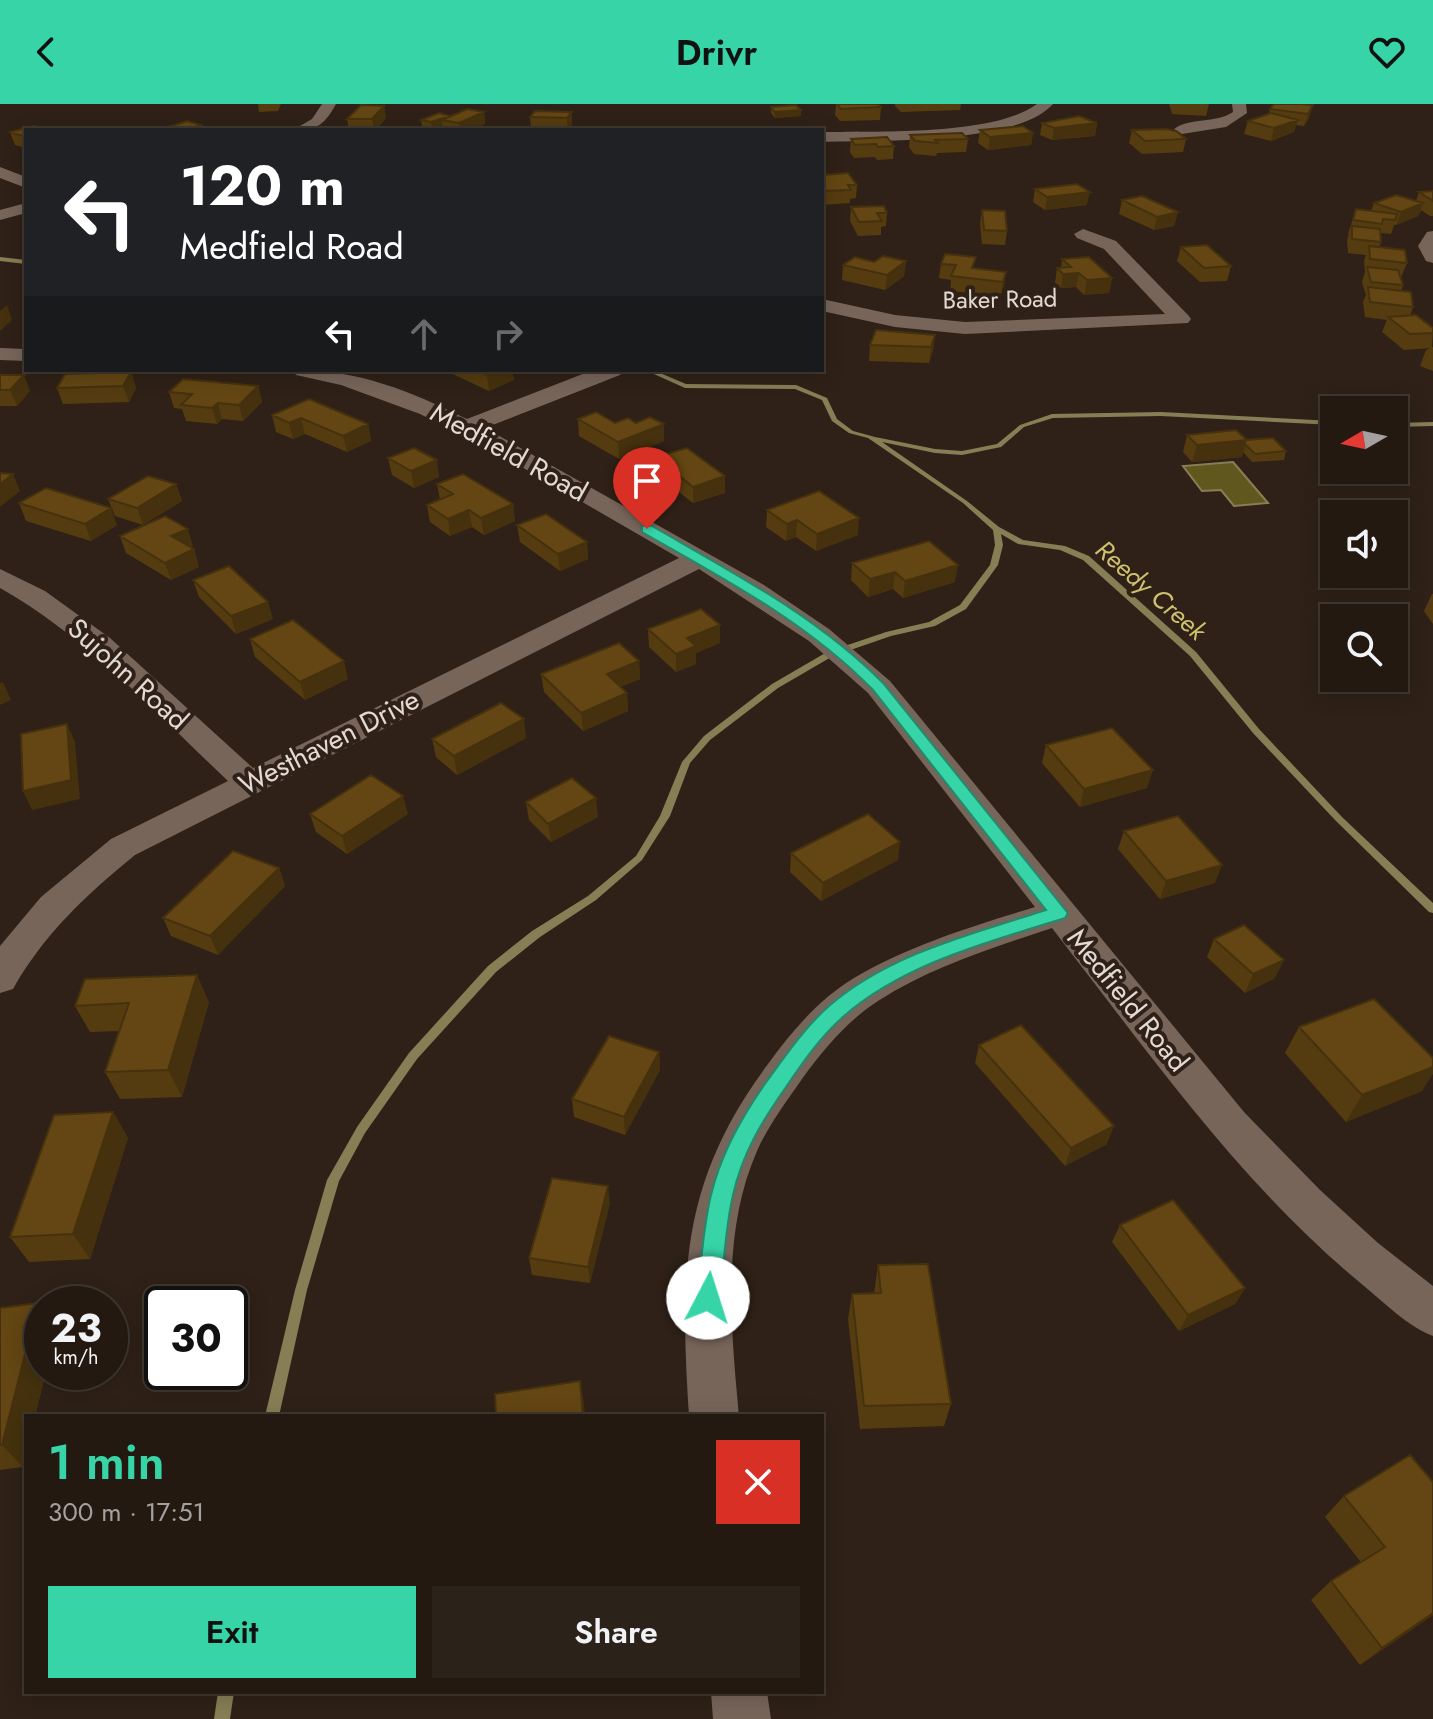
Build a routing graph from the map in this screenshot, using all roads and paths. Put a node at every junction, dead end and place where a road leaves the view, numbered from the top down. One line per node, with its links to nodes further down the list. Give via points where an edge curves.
1 (1046, 104): 6 (street, via 1035,115 994,126)
2 (1239, 104): 5 (street, via 1238,115 1225,122)
3 (326, 110): 4 (street)
4 (304, 128)
5 (1182, 129)
6 (824, 137)
7 (0, 172): 8 (street)
8 (24, 182)
9 (24, 209): 10 (street)
10 (0, 215)
11 (1083, 234): 14 (street, Baker Road, via 1110,245 1181,319 965,328 895,321)
12 (1433, 236): 13 (street, via 1427,246)
13 (1433, 257)
14 (824, 305)
15 (0, 354): 16 (street)
16 (24, 355)
17 (312, 372): 19 (street, Medfield Road, via 390,391)
18 (607, 372): 19 (street)
19 (466, 427): 20 (street, Medfield Road)
20 (699, 558): 22 (street, Westhaven Drive); 23 (street, Medfield Road, via 788,611 849,657 879,687)
21 (0, 577): 22 (street, Sujohn Road, via 51,605)
22 (248, 782): 24 (street, Westhaven Drive, via 123,847 32,932)
23 (1058, 913): 25 (street, Medfield Road, via 1261,1160 1362,1257); 26 (street, via 957,945 865,990 803,1047 753,1116 721,1197 713,1246 708,1298)
24 (0, 979)
25 (1433, 1314)
26 (714, 1414)
27 (739, 1694): 28 (street)
28 (742, 1719)

